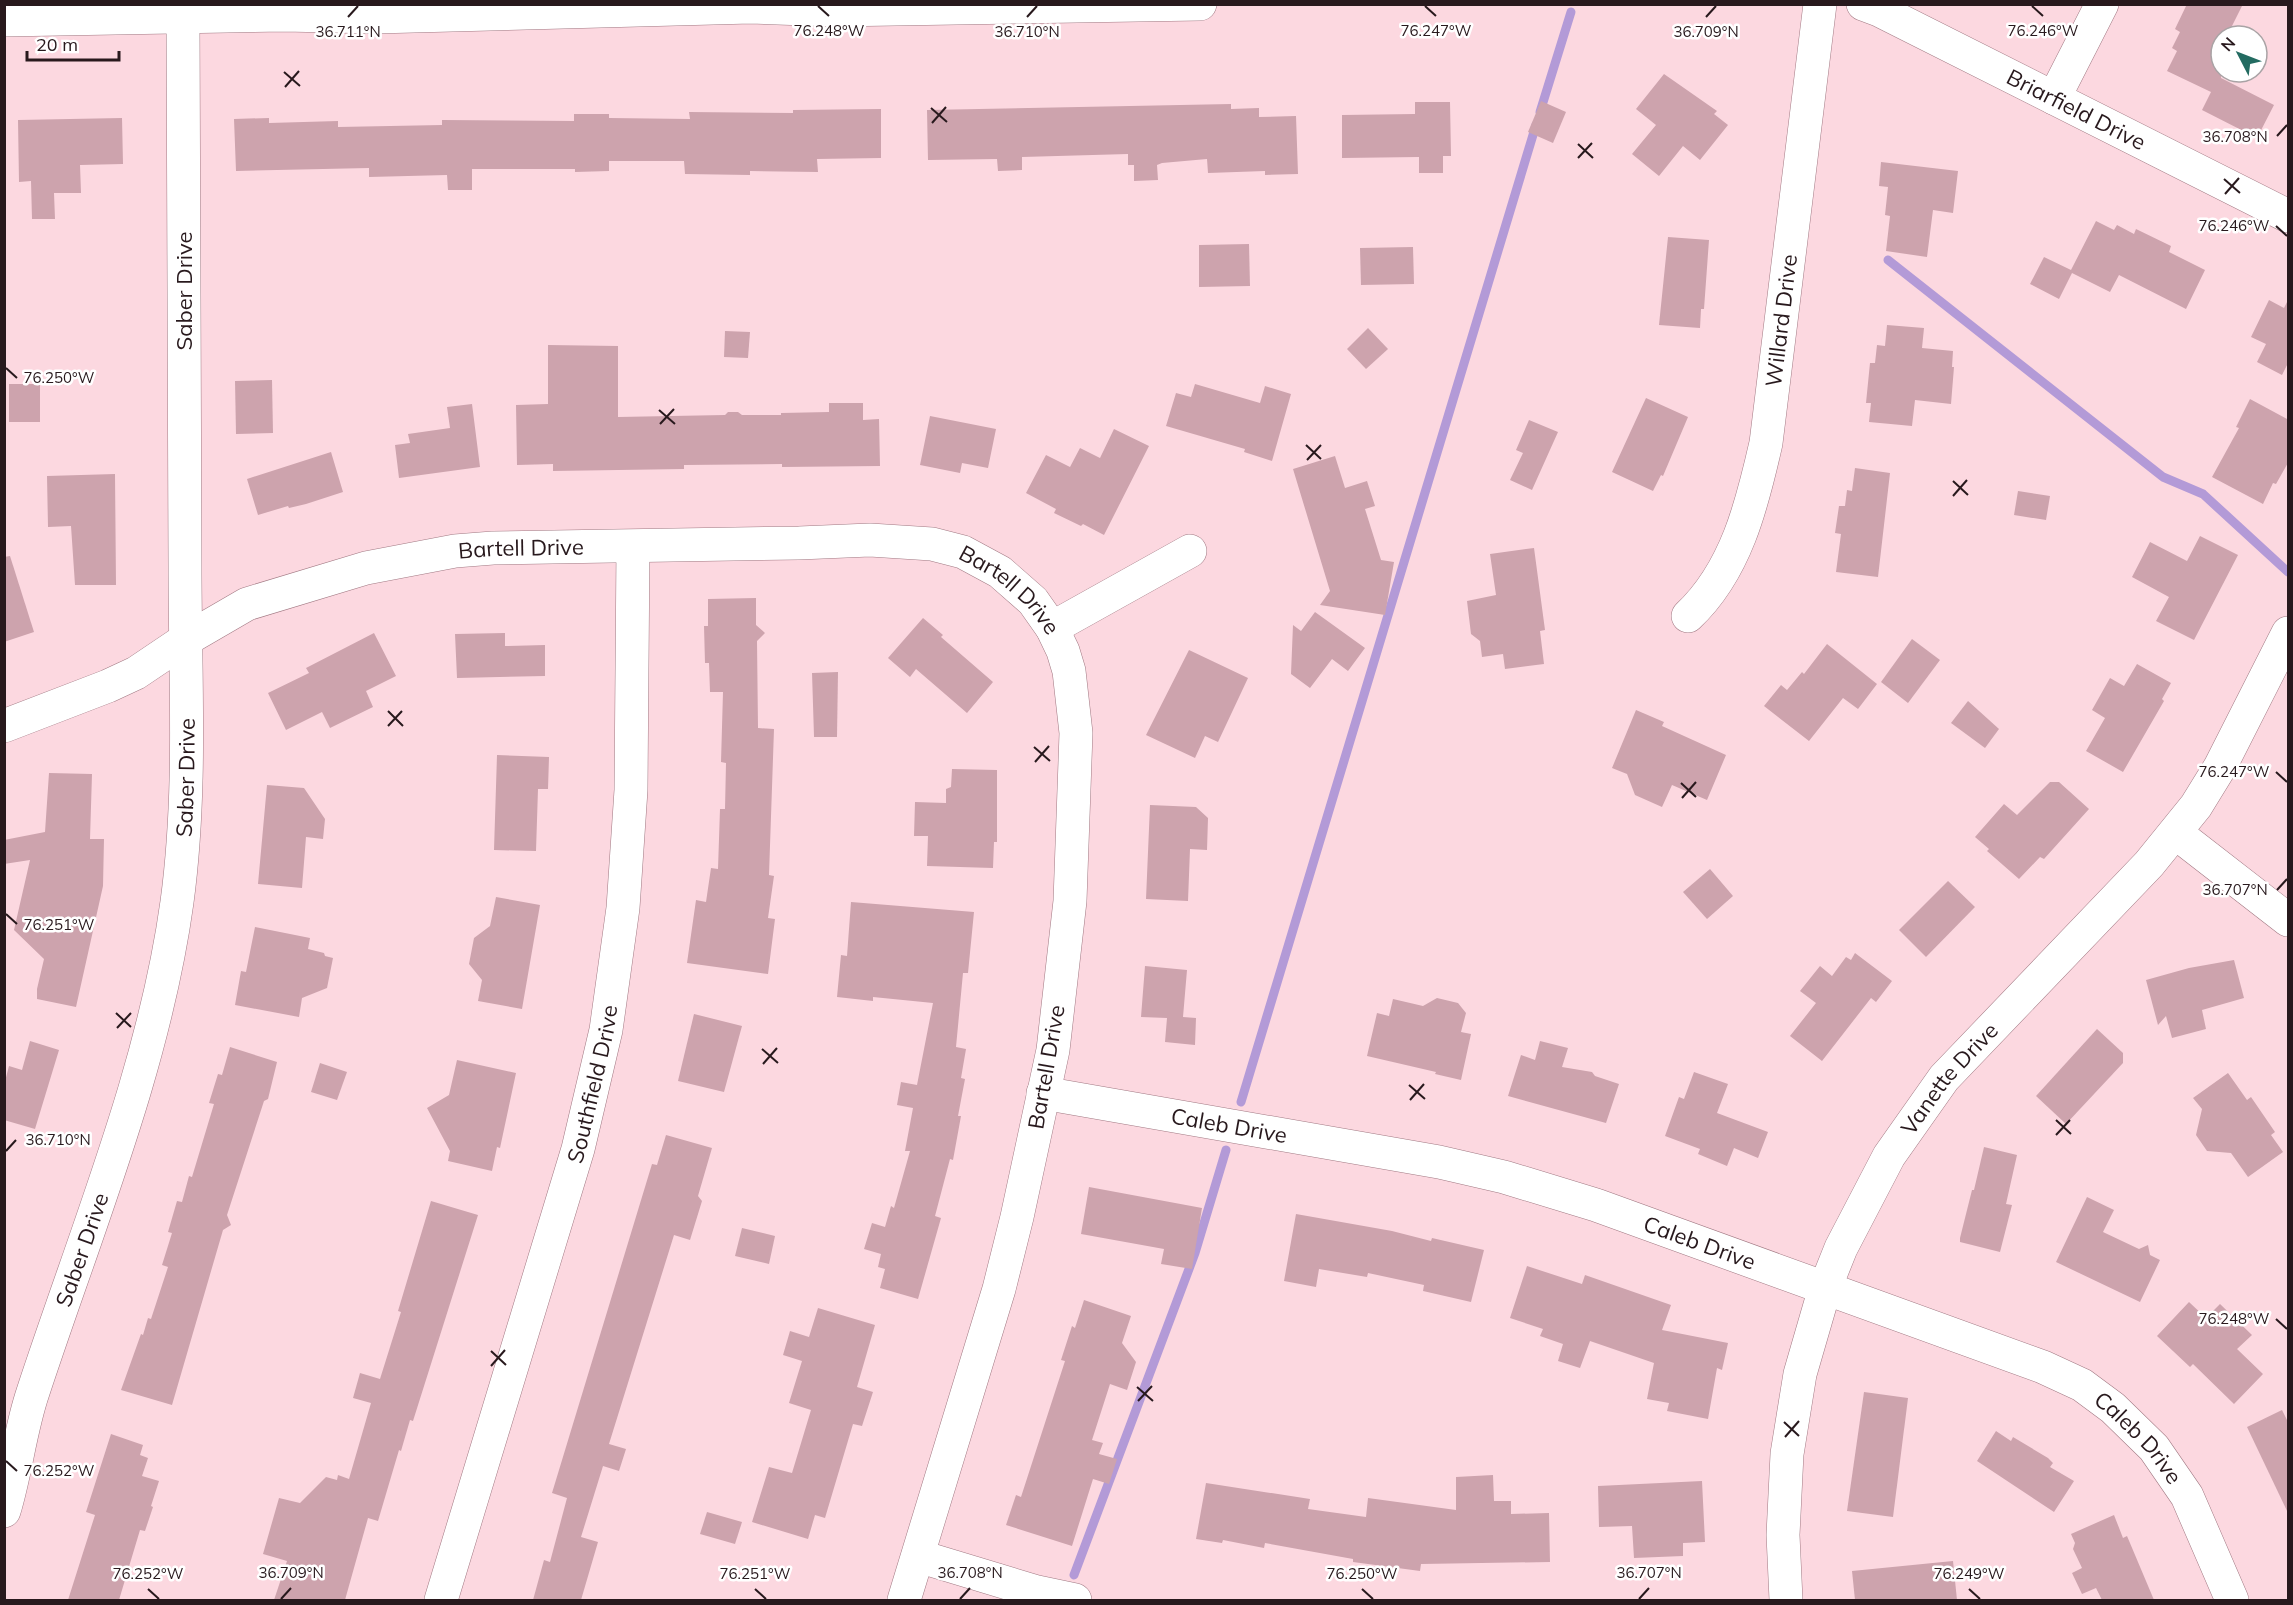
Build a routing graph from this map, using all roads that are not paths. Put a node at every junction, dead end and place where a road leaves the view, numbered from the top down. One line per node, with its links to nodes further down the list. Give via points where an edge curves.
1 (1200, 4): 5 (street, via 835,10)
2 (1820, 4): 12 (street, Willard Drive, via 1766,444 1755,494 1720,579)
3 (1863, 4): 8 (street, Briarfield Drive)
4 (2102, 4): 8 (street)
5 (695, 6): 6 (street, via 376,17)
6 (183, 18): 7 (street); 15 (street, Saber Drive)
7 (4, 20)
8 (2054, 98): 9 (street, Briarfield Drive)
9 (2289, 216)
10 (633, 547): 13 (street, Bartell Drive, via 870,540 932,544 963,552 1000,572 1033,601); 15 (street, Bartell Drive, via 492,548 366,568 247,604); 24 (street, Southfield Drive, via 631,790 623,908 606,1030 578,1149)
11 (1190, 551): 13 (street)
12 (1688, 616)
13 (1052, 628): 19 (street, Bartell Drive, via 1069,671 1076,733 1070,901 1053,1050)
14 (2289, 633): 17 (street, Vanette Drive, via 2220,767)
15 (185, 640): 16 (street, Bartell Drive, via 136,673); 21 (street, Saber Drive, via 185,826 171,942 154,1018 118,1140)
16 (4, 726)
17 (2176, 833): 18 (street); 20 (street, Vanette Drive, via 1944,1078 1888,1156)
18 (2289, 920)
19 (1043, 1093): 20 (street, Caleb Drive, via 1439,1162 1504,1177 1596,1205); 23 (street, Bartell Drive, via 999,1289)
20 (1825, 1288): 27 (street, Vanette Drive, via 1800,1374 1787,1454 1783,1534); 28 (street, Caleb Drive, via 2043,1367 2082,1385 2114,1408 2154,1448 2187,1496)
21 (18, 1394): 22 (street, Saber Drive)
22 (4, 1511)
23 (918, 1556): 25 (street, Bartell Drive); 26 (street)
24 (441, 1600)
25 (904, 1600)
26 (1075, 1600)
27 (1786, 1600)
28 (2232, 1600)

